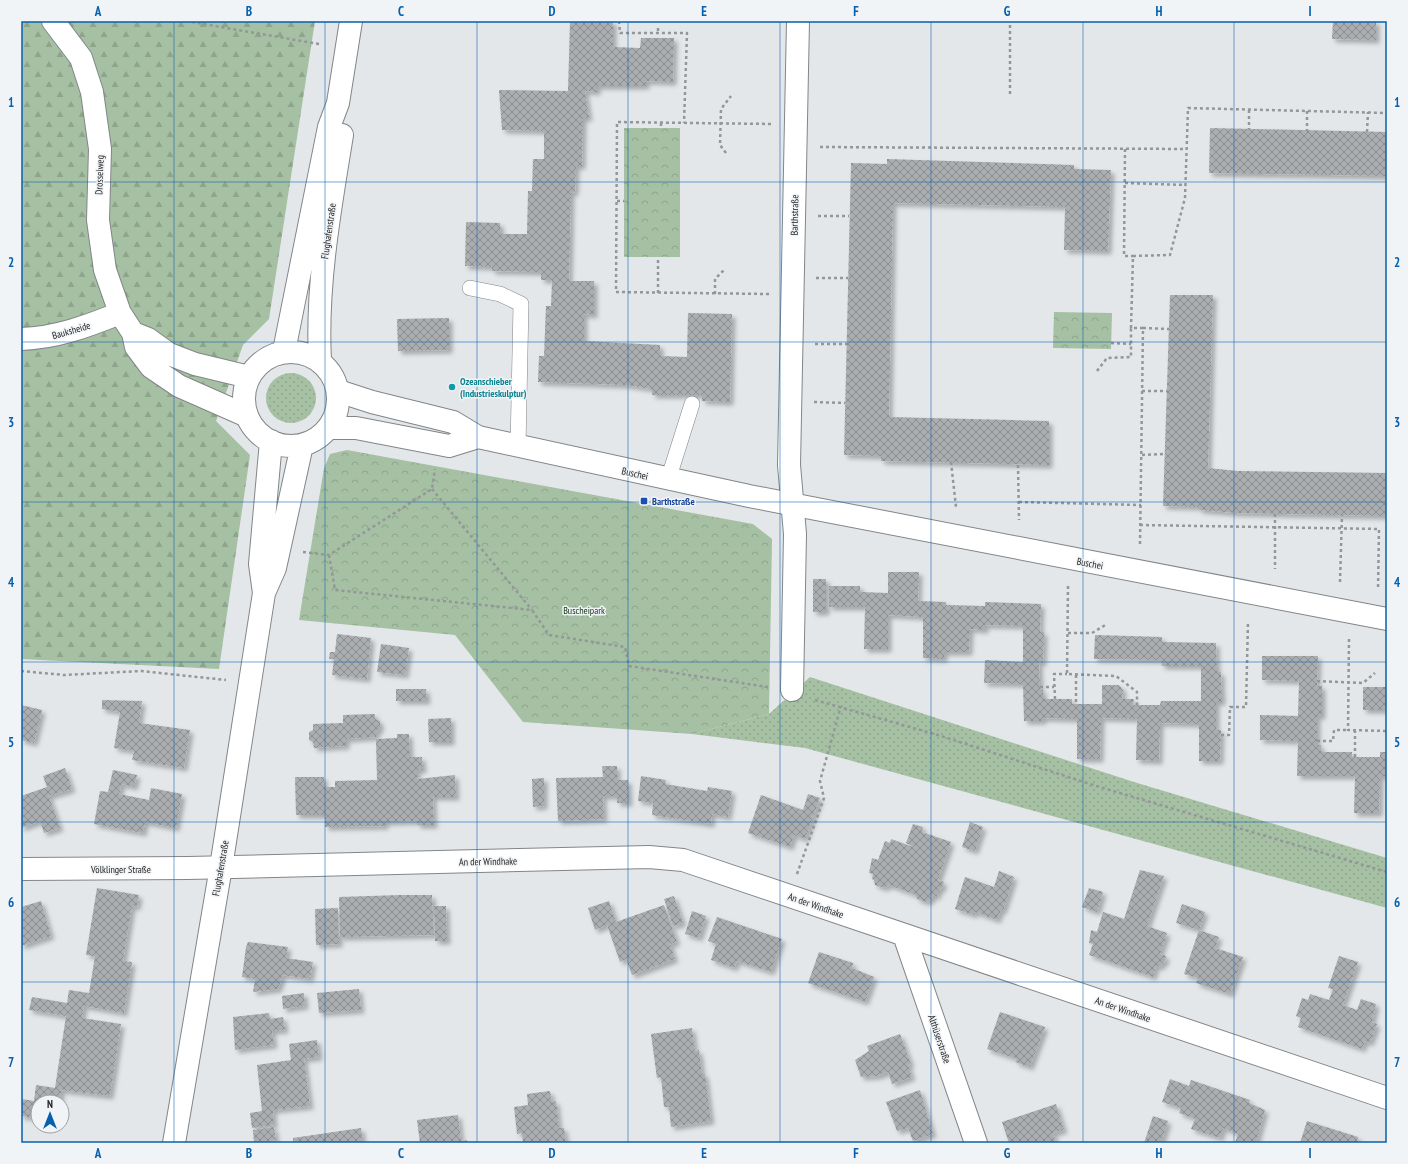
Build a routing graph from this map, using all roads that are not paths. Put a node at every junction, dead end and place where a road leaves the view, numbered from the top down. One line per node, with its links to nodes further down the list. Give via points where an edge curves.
1 (53, 21): 6 (street, Drosselweg, via 81,58 92,92 100,149 98,220 105,270)
2 (351, 21): 4 (street, Flughafenstraße)
3 (798, 21): 21 (street, Barthstraße, via 789,465)
4 (338, 103): 9 (street, Flughafenstraße, via 329,127); 10 (street, Flughafenstraße, via 343,128 322,272 318,330)
5 (470, 288): 19 (lane, via 500,294 521,304)
6 (120, 313): 7 (street, Drosselweg); 8 (street, Bauksheide, via 87,327 41,339)
7 (133, 333): 11 (street, via 148,339 169,354 195,364); 14 (street, Drosselweg, via 136,346 151,367 179,386)
8 (21, 339)
9 (284, 351): 10 (street, via 299,352); 11 (street, via 265,359)
10 (320, 360): 12 (street, via 335,379)
11 (249, 377): 14 (street, via 244,403)
12 (338, 391): 15 (street, via 339,404); 16 (street, Buschei, via 453,422)
13 (692, 404): 20 (lane)
14 (247, 416): 17 (street, via 260,435)
15 (329, 428): 16 (street, via 356,428 449,446); 18 (street, via 322,436)
16 (478, 437): 19 (street, Buschei)
17 (271, 441): 18 (street, via 291,446); 22 (street, Flughafenstraße, via 260,564)
18 (302, 445): 22 (street, Flughafenstraße, via 275,568)
19 (518, 447): 20 (street, Buschei)
20 (668, 480): 21 (street, Buschei)
21 (793, 504): 23 (street, Buschei); 24 (street, via 795,534)
22 (264, 594): 25 (street, Flughafenstraße)
23 (1387, 619)
24 (792, 690)
25 (221, 868): 26 (street, Völklinger Straße); 27 (street, An der Windhake, via 649,857 683,860); 29 (street, Flughafenstraße)
26 (21, 869)
27 (904, 935): 28 (street, An der Windhake); 30 (street, Althüserstraße)
28 (1387, 1098)
29 (174, 1143)
30 (976, 1143)

